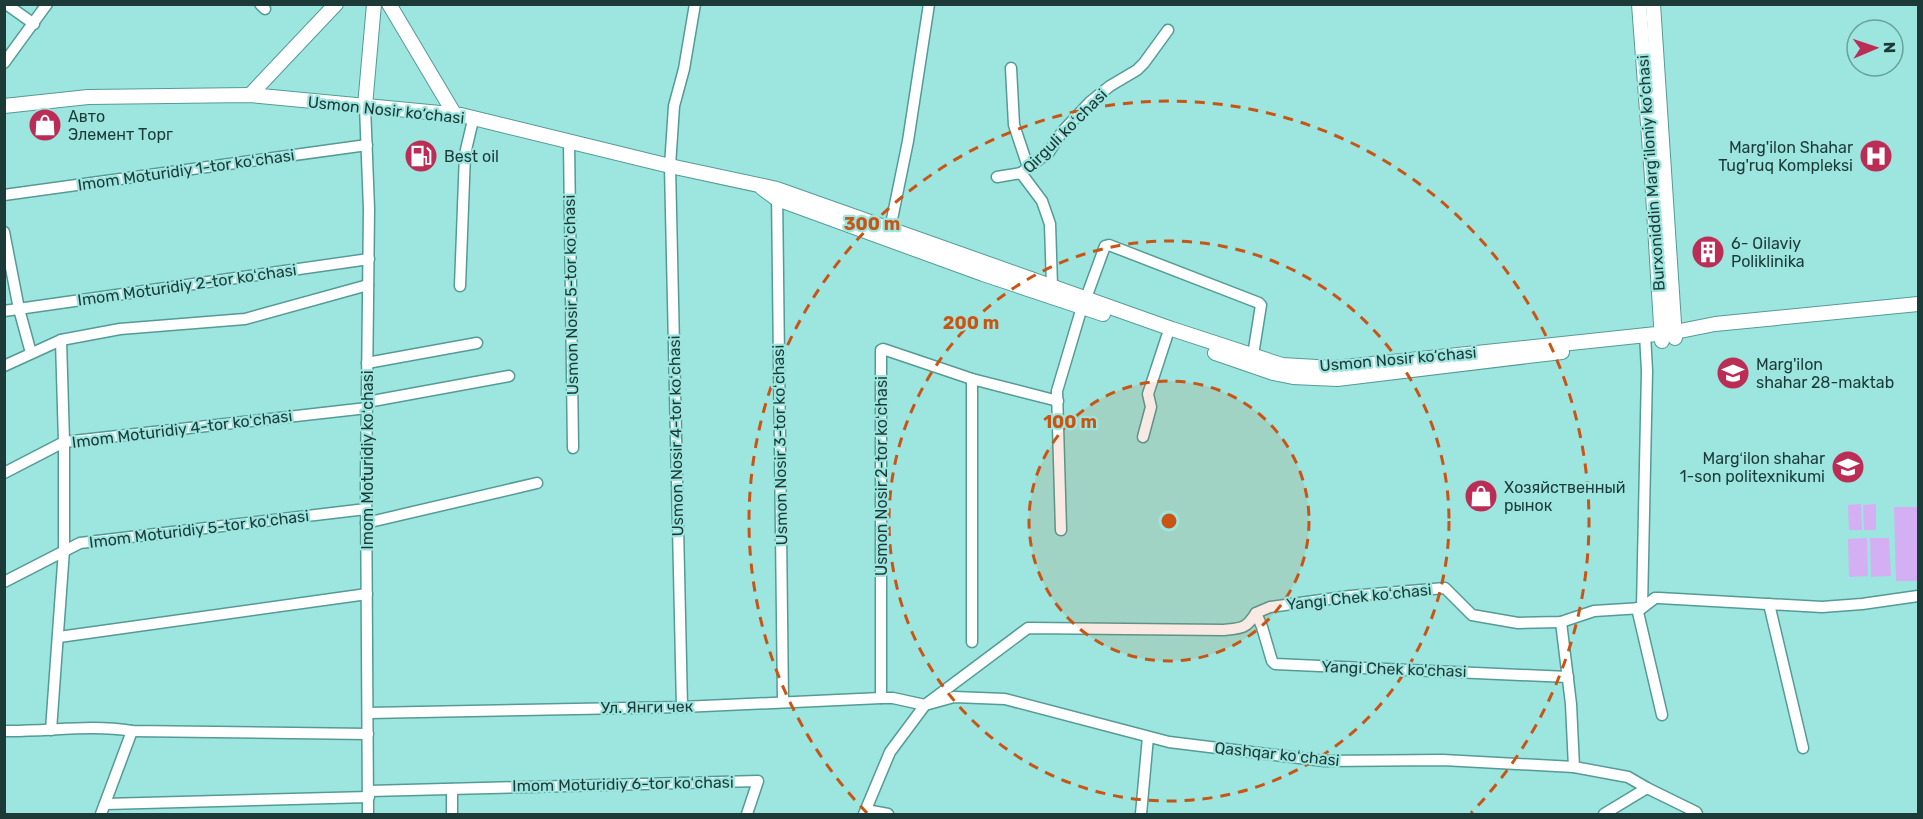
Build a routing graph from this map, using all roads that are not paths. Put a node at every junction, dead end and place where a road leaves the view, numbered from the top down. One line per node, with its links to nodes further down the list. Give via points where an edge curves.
1 (6, 4): 10 (street)
2 (47, 4): 10 (street)
3 (336, 4): 14 (main road)
4 (374, 4): 16 (main road)
5 (389, 4): 17 (main road)
6 (695, 4): 21 (street, Usmon Nosir 4-tor koʻchasi, via 674,105)
7 (929, 4): 26 (street)
8 (1639, 4): 38 (main road, Burxoniddin Marg’iloniy ko’chasi)
9 (1653, 4): 38 (main road, Burxoniddin Marg’iloniy ko’chasi)
10 (34, 24): 12 (street)
11 (1168, 30): 22 (street, Qirguli koʻchasi, via 1137,70 1090,102 1049,152)
12 (4, 63)
13 (1011, 68): 22 (street, via 1014,125)
14 (250, 95): 15 (main road, Usmon Nosir ko‘chasi, via 88,97); 16 (main road, Usmon Nosir ko‘chasi)
15 (4, 106)
16 (365, 106): 17 (main road, Usmon Nosir ko‘chasi); 20 (street, Imom Moturidiy koʻchasi)
17 (454, 115): 18 (main road, Usmon Nosir ko‘chasi)
18 (473, 120): 19 (main road, Usmon Nosir ko‘chasi); 30 (street, via 465,154)
19 (569, 142): 21 (main road, Usmon Nosir ko‘chasi); 52 (street, Usmon Nosir 5-tor koʻchasi)
20 (368, 145): 25 (street, Imom Moturidiy 1-tor koʻchasi); 28 (street, Imom Moturidiy koʻchasi)
21 (670, 166): 24 (main road, Usmon Nosir ko‘chasi); 72 (street, Usmon Nosir 4-tor koʻchasi)
22 (1024, 170): 23 (street); 31 (street, Qirguli koʻchasi, via 1050,224)
23 (998, 177)
24 (777, 194): 26 (main road, Usmon Nosir ko‘chasi); 32 (main road, Usmon Nosir ko‘chasi, via 983,274); 70 (street, Usmon Nosir 3-tor koʻchasi)
25 (4, 195)
26 (890, 229): 31 (main road, Usmon Nosir ko‘chasi)
27 (4, 232): 34 (street)
28 (369, 260): 29 (street, Imom Moturidiy koʻchasi); 34 (street, Imom Moturidiy 2-tor koʻchasi)
29 (368, 285): 40 (street, via 245,319 120,329); 44 (street, Imom Moturidiy koʻchasi)
30 (460, 286)
31 (1052, 286): 32 (main road, Usmon Nosir ko‘chasi)
32 (1084, 303): 36 (main road, Usmon Nosir ko‘chasi); 43 (street, via 1109,245 1259,303); 48 (street)
33 (1918, 304): 38 (main road, Usmon Nosir ko‘chasi, via 1715,324)
34 (19, 309): 35 (street, Imom Moturidiy 2-tor koʻchasi); 42 (street)
35 (4, 311)
36 (1123, 316): 37 (main road, Usmon Nosir ko‘chasi); 43 (main road, Usmon Nosir ko‘chasi)
37 (1167, 336): 39 (main road, Usmon Nosir ko‘chasi, via 1274,373 1337,380); 50 (street, via 1148,394 1151,406)
38 (1668, 336): 39 (main road, Usmon Nosir ko‘chasi)
39 (1645, 338): 43 (main road, Usmon Nosir ko‘chasi, via 1334,368 1282,364); 63 (street)
40 (61, 340): 42 (street); 51 (street)
41 (477, 343): 44 (street)
42 (31, 353): 45 (street)
43 (1253, 355)
44 (367, 363): 49 (street, Imom Moturidiy koʻchasi)
45 (4, 366)
46 (509, 376): 49 (street, Imom Moturidiy 4-tor koʻchasi)
47 (972, 379): 48 (street, Usmon Nosir 2-tor koʻchasi); 67 (street); 69 (street, Usmon Nosir 2-tor koʻchasi, via 881,350)
48 (1058, 401): 57 (street)
49 (367, 405): 51 (street, Imom Moturidiy 4-tor koʻchasi); 55 (street, Imom Moturidiy koʻchasi)
50 (1143, 437)
51 (64, 442): 53 (street, Imom Moturidiy 4-tor koʻchasi); 58 (street)
52 (573, 448)
53 (4, 473)
54 (537, 483): 56 (street)
55 (366, 509): 56 (street, Imom Moturidiy koʻchasi); 58 (street, Imom Moturidiy 5-tor koʻchasi, via 80,543)
56 (366, 523): 60 (street, Imom Moturidiy koʻchasi)
57 (1061, 530)
58 (64, 550): 59 (street, Imom Moturidiy 5-tor koʻchasi); 66 (street)
59 (4, 582)
60 (367, 594): 66 (street); 73 (street, Imom Moturidiy koʻchasi)
61 (1918, 596): 62 (street, Yangi Chek koʻchasi, via 1862,604)
62 (1768, 604): 63 (street, Yangi Chek koʻchasi, via 1655,598); 80 (street)
63 (1640, 608): 65 (street, Yangi Chek koʻchasi, via 1594,612); 74 (street)
64 (1256, 612): 65 (street, Yangi Chek koʻchasi, via 1350,596 1445,588 1472,615 1518,623); 68 (street, Yangi Chek ko'chasi, via 1275,664); 71 (street, Yangi Chek koʻchasi, via 1246,627 1224,630 1028,628)
65 (1562, 622): 68 (street)
66 (59, 637): 75 (street)
67 (972, 642)
68 (1568, 677): 81 (street)
69 (880, 698): 70 (street, Ул. Янги чек); 71 (street, Ул. Янги чек)
70 (783, 701): 72 (street, Ул. Янги чек)
71 (925, 705): 79 (street, Qashqar koʻchasi, via 954,697 1005,699); 86 (street, Yangi Chek koʻchasi, via 890,752)
72 (682, 707): 73 (street, Ул. Янги чек)
73 (368, 713): 78 (street, Imom Moturidiy koʻchasi)
74 (1662, 715)
75 (51, 730): 76 (street); 77 (street)
76 (132, 730): 78 (street); 85 (street)
77 (4, 731)
78 (368, 734): 84 (street, Imom Moturidiy koʻchasi)
79 (1148, 737): 81 (street, Qashqar koʻchasi, via 1324,761 1443,760); 91 (street)
80 (1803, 748)
81 (1575, 767): 83 (street, Qashqar koʻchasi, via 1628,777)
82 (452, 789): 84 (street, Imom Moturidiy 6-tor koʻchasi); 88 (street); 89 (street, Imom Moturidiy 6-tor koʻchasi, via 758,781)
83 (1647, 789): 92 (street); 93 (street, Qashqar koʻchasi)
84 (369, 794): 85 (street, Imom Moturidiy 6-tor koʻchasi); 87 (street, Imom Moturidiy koʻchasi)
85 (103, 809)
86 (865, 812): 90 (street)
87 (369, 814)
88 (452, 814)
89 (747, 814)
90 (888, 814)
91 (1141, 814)
92 (1604, 814)
93 (1697, 814)

